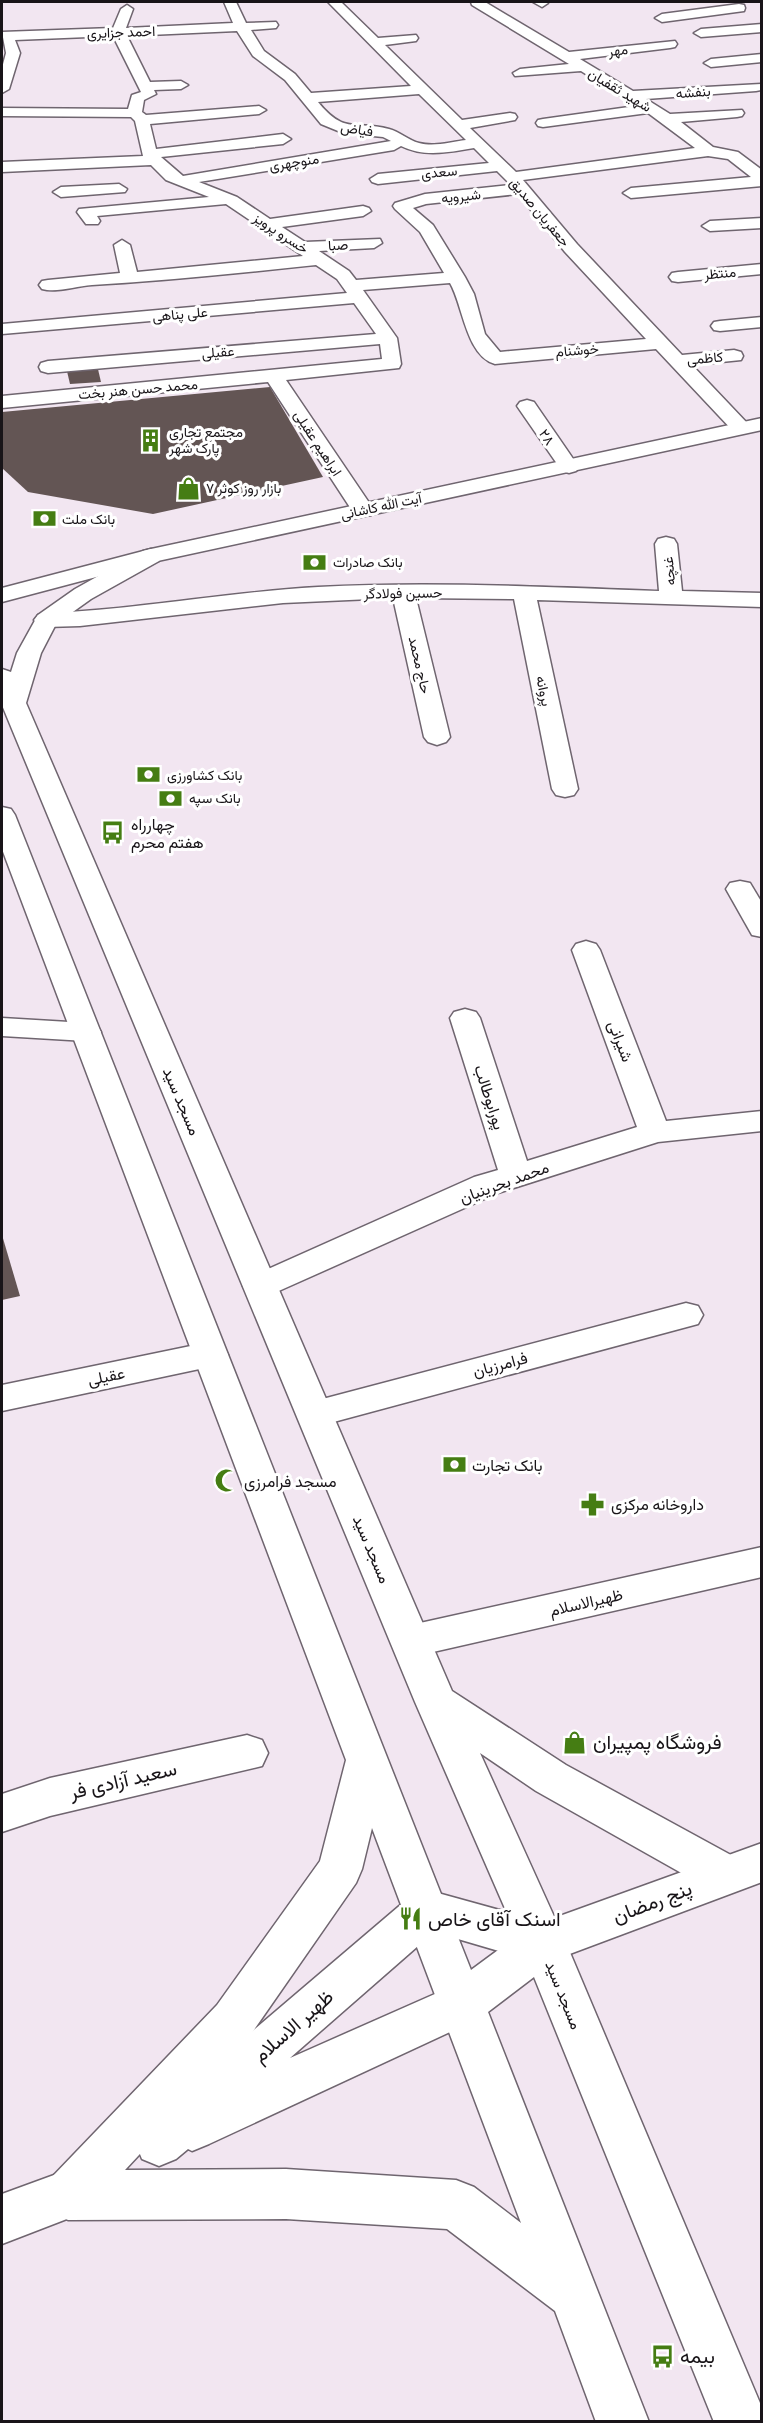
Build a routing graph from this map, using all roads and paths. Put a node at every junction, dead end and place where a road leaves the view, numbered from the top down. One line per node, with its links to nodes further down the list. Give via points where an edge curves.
1 (334, 2): 18 (street, جعفریان صدیق)
2 (477, 2): 20 (street, شهید ثقفیان, via 545,44)
3 (725, 2): 5 (street)
4 (230, 3): 11 (street, فیاض)
5 (739, 8): 8 (street); 9 (street)
6 (127, 9): 13 (street)
7 (62, 16): 15 (street)
8 (662, 18)
9 (762, 18)
10 (271, 25): 11 (street, احمد جزایری)
11 (241, 27): 13 (street, احمد جزایری); 33 (street, فیاض, via 258,53 291,77)
12 (762, 28): 14 (street)
13 (118, 32): 15 (street, احمد جزایری); 27 (street)
14 (696, 33)
15 (65, 34): 16 (street, احمد جزایری)
16 (4, 36): 30 (street, via 13,53)
17 (411, 38): 18 (street)
18 (376, 42): 31 (street, جعفریان صدیق)
19 (670, 44): 20 (street, مهر)
20 (576, 45): 23 (street, شهید ثقفیان)
21 (762, 58): 22 (street)
22 (711, 63)
23 (583, 67): 24 (street); 26 (street, شهید ثقفیان)
24 (520, 73)
25 (181, 85): 27 (street)
26 (612, 85): 29 (street); 32 (street, شهید ثقفیان)
27 (145, 86): 38 (street, via 149,94 137,98)
28 (756, 87): 32 (street, بنفشه)
29 (592, 88)
30 (2, 89)
31 (423, 89): 33 (street); 42 (street, جعفریان صدیق)
32 (630, 96): 34 (street, شهید ثقفیان)
33 (308, 98): 46 (street, فیاض, via 326,121 343,129 386,133)
34 (650, 108): 40 (street, شهید ثقفیان); 41 (street)
35 (259, 110): 38 (street)
36 (2, 112): 38 (street)
37 (737, 113): 40 (street)
38 (139, 116): 52 (street)
39 (510, 117): 42 (street)
40 (667, 120): 43 (street, شهید ثقفیان)
41 (543, 123)
42 (458, 125): 47 (street, جعفریان صدیق)
43 (689, 137): 45 (street); 48 (street, شهید ثقفیان)
44 (283, 139): 52 (street)
45 (666, 140)
46 (408, 143): 47 (street, فیاض, via 417,148 438,148); 51 (street, منوچهری)
47 (477, 143): 55 (street, جعفریان صدیق)
48 (708, 151): 50 (street, شهید ثقفیان); 55 (street)
49 (752, 153): 50 (street, شهید ثقفیان)
50 (733, 154): 57 (street)
51 (328, 156): 53 (street); 58 (street, منوچهری)
52 (152, 157): 54 (street); 58 (street, خسرو پرویز)
53 (349, 165)
54 (2, 167)
55 (512, 177): 56 (street, سعدی); 75 (street, شیرویه, via 401,206 427,229); 83 (street, جعفریان صدیق, via 571,248)
56 (378, 179)
57 (762, 179): 62 (street)
58 (184, 183): 59 (street, منوچهری); 63 (street, خسرو پرویز)
59 (154, 187)
60 (131, 188): 61 (street)
61 (61, 192)
62 (631, 192)
63 (231, 200): 65 (street, via 85,212); 67 (street, خسرو پرویز)
64 (363, 211): 67 (street)
65 (92, 221)
66 (762, 223): 68 (street)
67 (266, 224): 71 (street, خسرو پرویز)
68 (710, 226)
69 (374, 243): 71 (street, صبا)
70 (122, 245): 74 (street)
71 (302, 247): 72 (street, خسرو پرویز)
72 (320, 259): 74 (street); 78 (street, خسرو پرویز, via 343,275)
73 (761, 264): 76 (street, منتظر)
74 (130, 277): 77 (street)
75 (456, 277): 78 (street, علی پناهی); 83 (street, خوشنام, via 476,334 495,358)
76 (678, 277)
77 (48, 285)
78 (354, 291): 81 (street, علی پناهی); 82 (street, خسرو پرویز)
79 (762, 322): 80 (street)
80 (720, 326)
81 (2, 329)
82 (388, 338): 86 (street, عقیلی); 87 (street, via 392,363)
83 (660, 343): 85 (street, جعفریان صدیق)
84 (734, 356): 85 (street, کاظمی)
85 (676, 361): 91 (street, جعفریان صدیق)
86 (48, 367)
87 (274, 376): 88 (street, محمد حسن هنر بخت); 93 (street, ابراهیم عقیلی)
88 (2, 402)
89 (526, 406): 92 (street, ۲۸)
90 (762, 424): 91 (street, آیت الله کاشانی)
91 (741, 428): 92 (street, آیت الله کاشانی)
92 (569, 466): 93 (street, آیت الله کاشانی)
93 (363, 510): 95 (street, آیت الله کاشانی)
94 (666, 544): 99 (street, غنچه)
95 (152, 556): 98 (street, آیت الله کاشانی); 101 (street, via 83,594)
96 (403, 593): 97 (street, حسین فولادگر); 101 (street, حسین فولادگر, via 316,594 88,620); 103 (street, حاج محمد)
97 (524, 593): 99 (street, حسین فولادگر); 104 (street, پروانه)
98 (2, 595)
99 (671, 598): 100 (street, حسین فولادگر)
100 (762, 600)
101 (46, 620): 102 (street)
102 (7, 690): 115 (street, مسجد سید)
103 (437, 737)
104 (565, 789)
105 (2, 814): 111 (street)
106 (740, 889): 107 (street)
107 (762, 930)
108 (586, 950): 113 (street, شیرانی)
109 (465, 1018): 114 (street, پورابوطالب)
110 (2, 1027): 111 (street)
111 (86, 1032): 117 (street)
112 (762, 1121): 113 (street, محمد بحرینیان)
113 (655, 1132): 114 (street, محمد بحرینیان)
114 (516, 1176): 115 (street, محمد بحرینیان)
115 (260, 1286): 119 (street, مسجد سید)
116 (686, 1315): 119 (street, فرامرزیان)
117 (210, 1355): 118 (street, عقیلی); 124 (street)
118 (2, 1398)
119 (315, 1414): 121 (street, مسجد سید)
120 (762, 1562): 121 (street, ظهیرالاسلام)
121 (411, 1641): 122 (street, مسجد سید)
122 (436, 1702): 126 (street, via 551,1778); 128 (street, مسجد سید)
123 (247, 1753): 125 (street, سعید آزادی فر, via 50,1797)
124 (368, 1760): 127 (street); 131 (street, via 340,1869 232,2021)
125 (2, 1813)
126 (743, 1868): 128 (street, پنج رمضان)
127 (427, 1910): 128 (street); 129 (street); 130 (street, ظهیر الاسلام)
128 (543, 1943): 129 (street, پنج رمضان); 135 (street, مسجد سید)
129 (462, 2004): 130 (street, ظهیر الاسلام); 133 (street)
130 (159, 2142): 131 (street, ظهیر الاسلام)
131 (68, 2195): 132 (street, ظهیر الاسلام); 133 (street, via 286,2194 456,2205)
132 (2, 2219)
133 (575, 2295): 134 (street)
134 (623, 2421)
135 (741, 2421)

